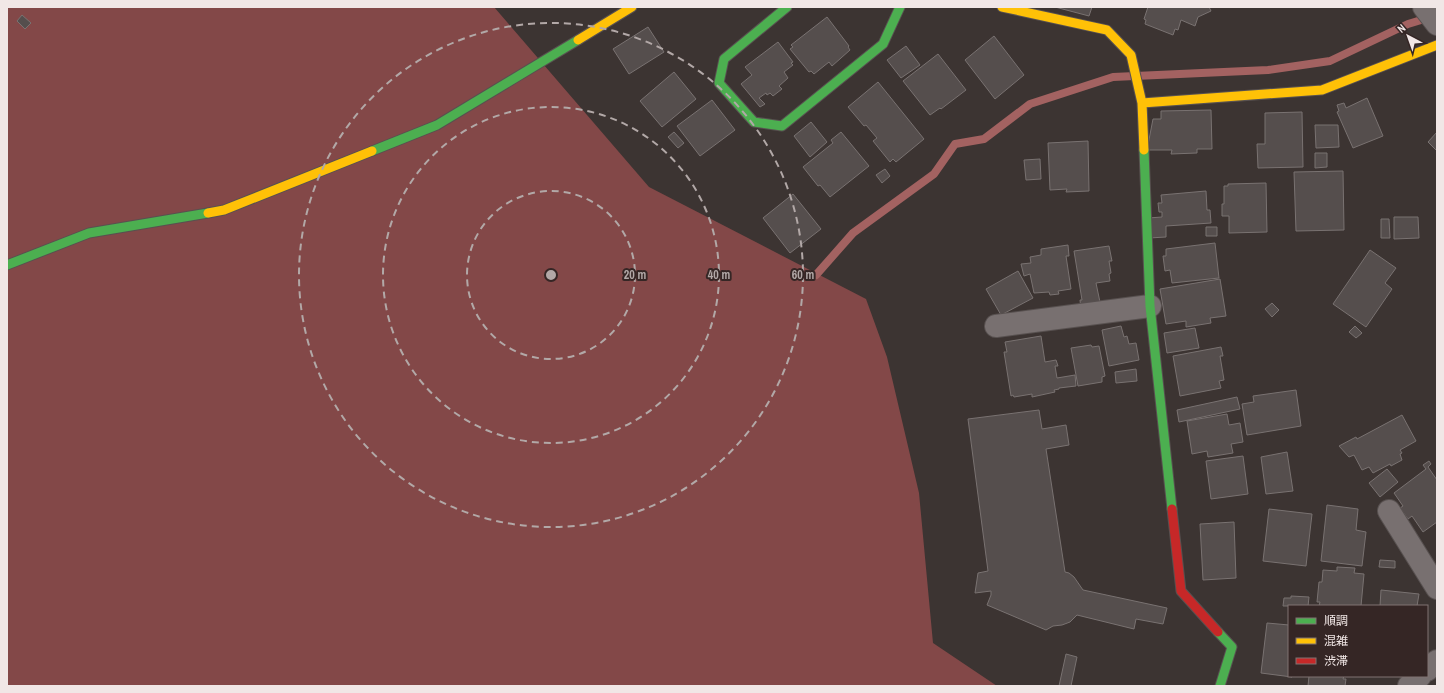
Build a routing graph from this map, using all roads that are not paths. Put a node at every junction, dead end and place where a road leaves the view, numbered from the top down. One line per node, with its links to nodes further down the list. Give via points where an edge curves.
1 (632, 7): 9 (street, via 437,125 224,210 89,234)
2 (787, 7): 3 (street, via 724,59 719,83 754,122 782,126 883,44)
3 (900, 7)
4 (1002, 7): 8 (street, via 1107,30 1130,55)
5 (1424, 7): 6 (street)
6 (1437, 24)
7 (1437, 45): 8 (street, via 1322,90)
8 (1142, 103): 10 (street)
9 (7, 265)
10 (1150, 306): 11 (street); 17 (street, via 1181,591 1232,647)
11 (996, 326)
12 (1389, 511): 13 (street)
13 (1437, 588)
14 (1437, 662): 15 (street)
15 (1428, 669)
16 (1419, 677): 18 (street)
17 (1220, 686)
18 (1409, 686)

